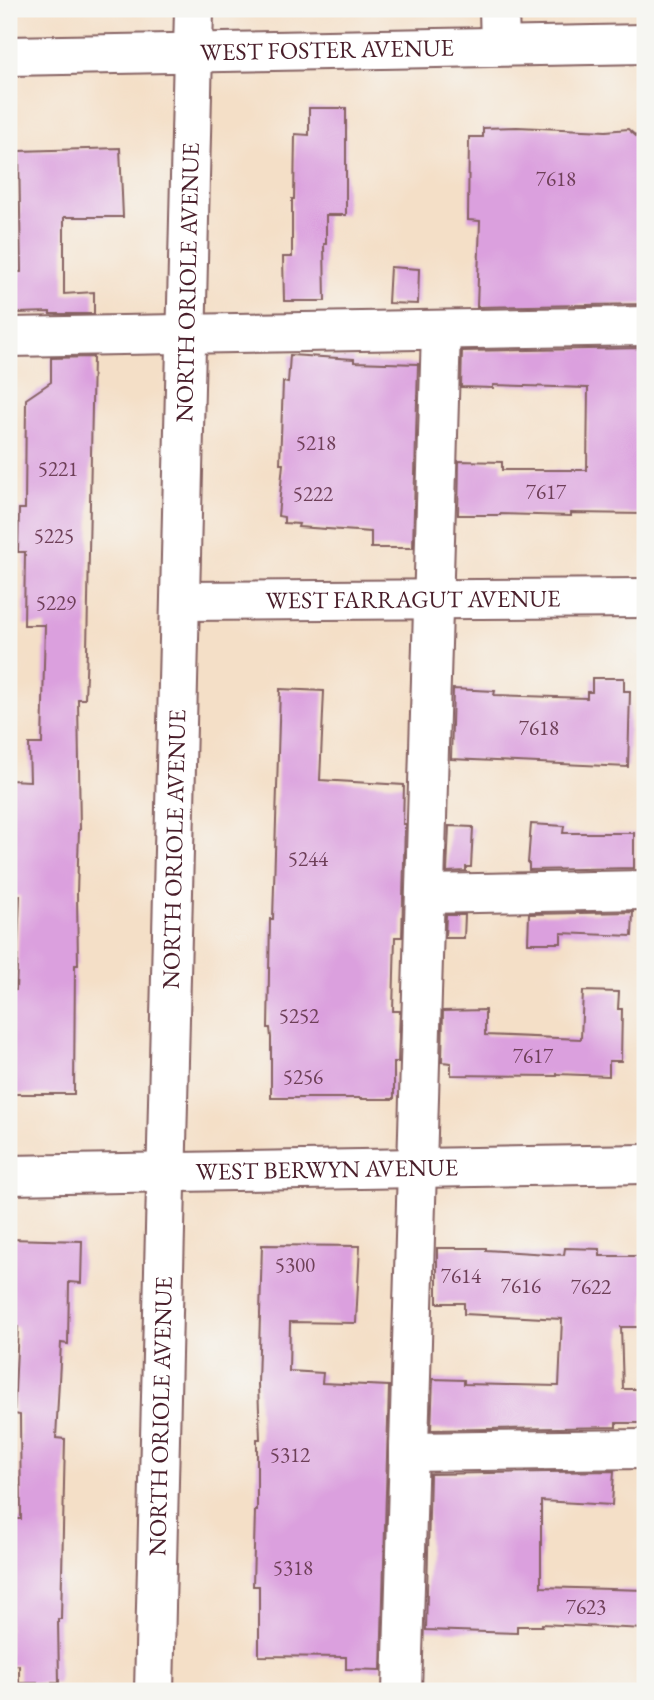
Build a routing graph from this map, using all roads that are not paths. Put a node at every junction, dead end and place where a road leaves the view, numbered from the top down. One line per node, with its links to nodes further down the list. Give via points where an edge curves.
1 (194, 9): 5 (street, NORTH ORIOLE AVENUE)
2 (499, 9): 4 (street)
3 (645, 44): 4 (street, WEST FOSTER AVENUE)
4 (500, 47): 5 (street, WEST FOSTER AVENUE)
5 (194, 52): 6 (street, WEST FOSTER AVENUE); 9 (street, NORTH ORIOLE AVENUE)
6 (9, 56)
7 (645, 326): 8 (street)
8 (441, 330): 9 (street); 12 (street)
9 (187, 335): 10 (street); 13 (street, NORTH ORIOLE AVENUE)
10 (9, 337)
11 (645, 598): 12 (street, WEST FARRAGUT AVENUE)
12 (433, 600): 13 (street, WEST FARRAGUT AVENUE); 15 (street)
13 (180, 601): 18 (street, NORTH ORIOLE AVENUE)
14 (645, 890): 15 (street)
15 (425, 894): 17 (street)
16 (645, 1164): 17 (street, WEST BERWYN AVENUE)
17 (417, 1168): 18 (street, WEST BERWYN AVENUE); 21 (street)
18 (166, 1172): 19 (street, WEST BERWYN AVENUE); 22 (street, NORTH ORIOLE AVENUE)
19 (9, 1175)
20 (645, 1449): 21 (street)
21 (409, 1452): 23 (street)
22 (154, 1691)
23 (402, 1691)

